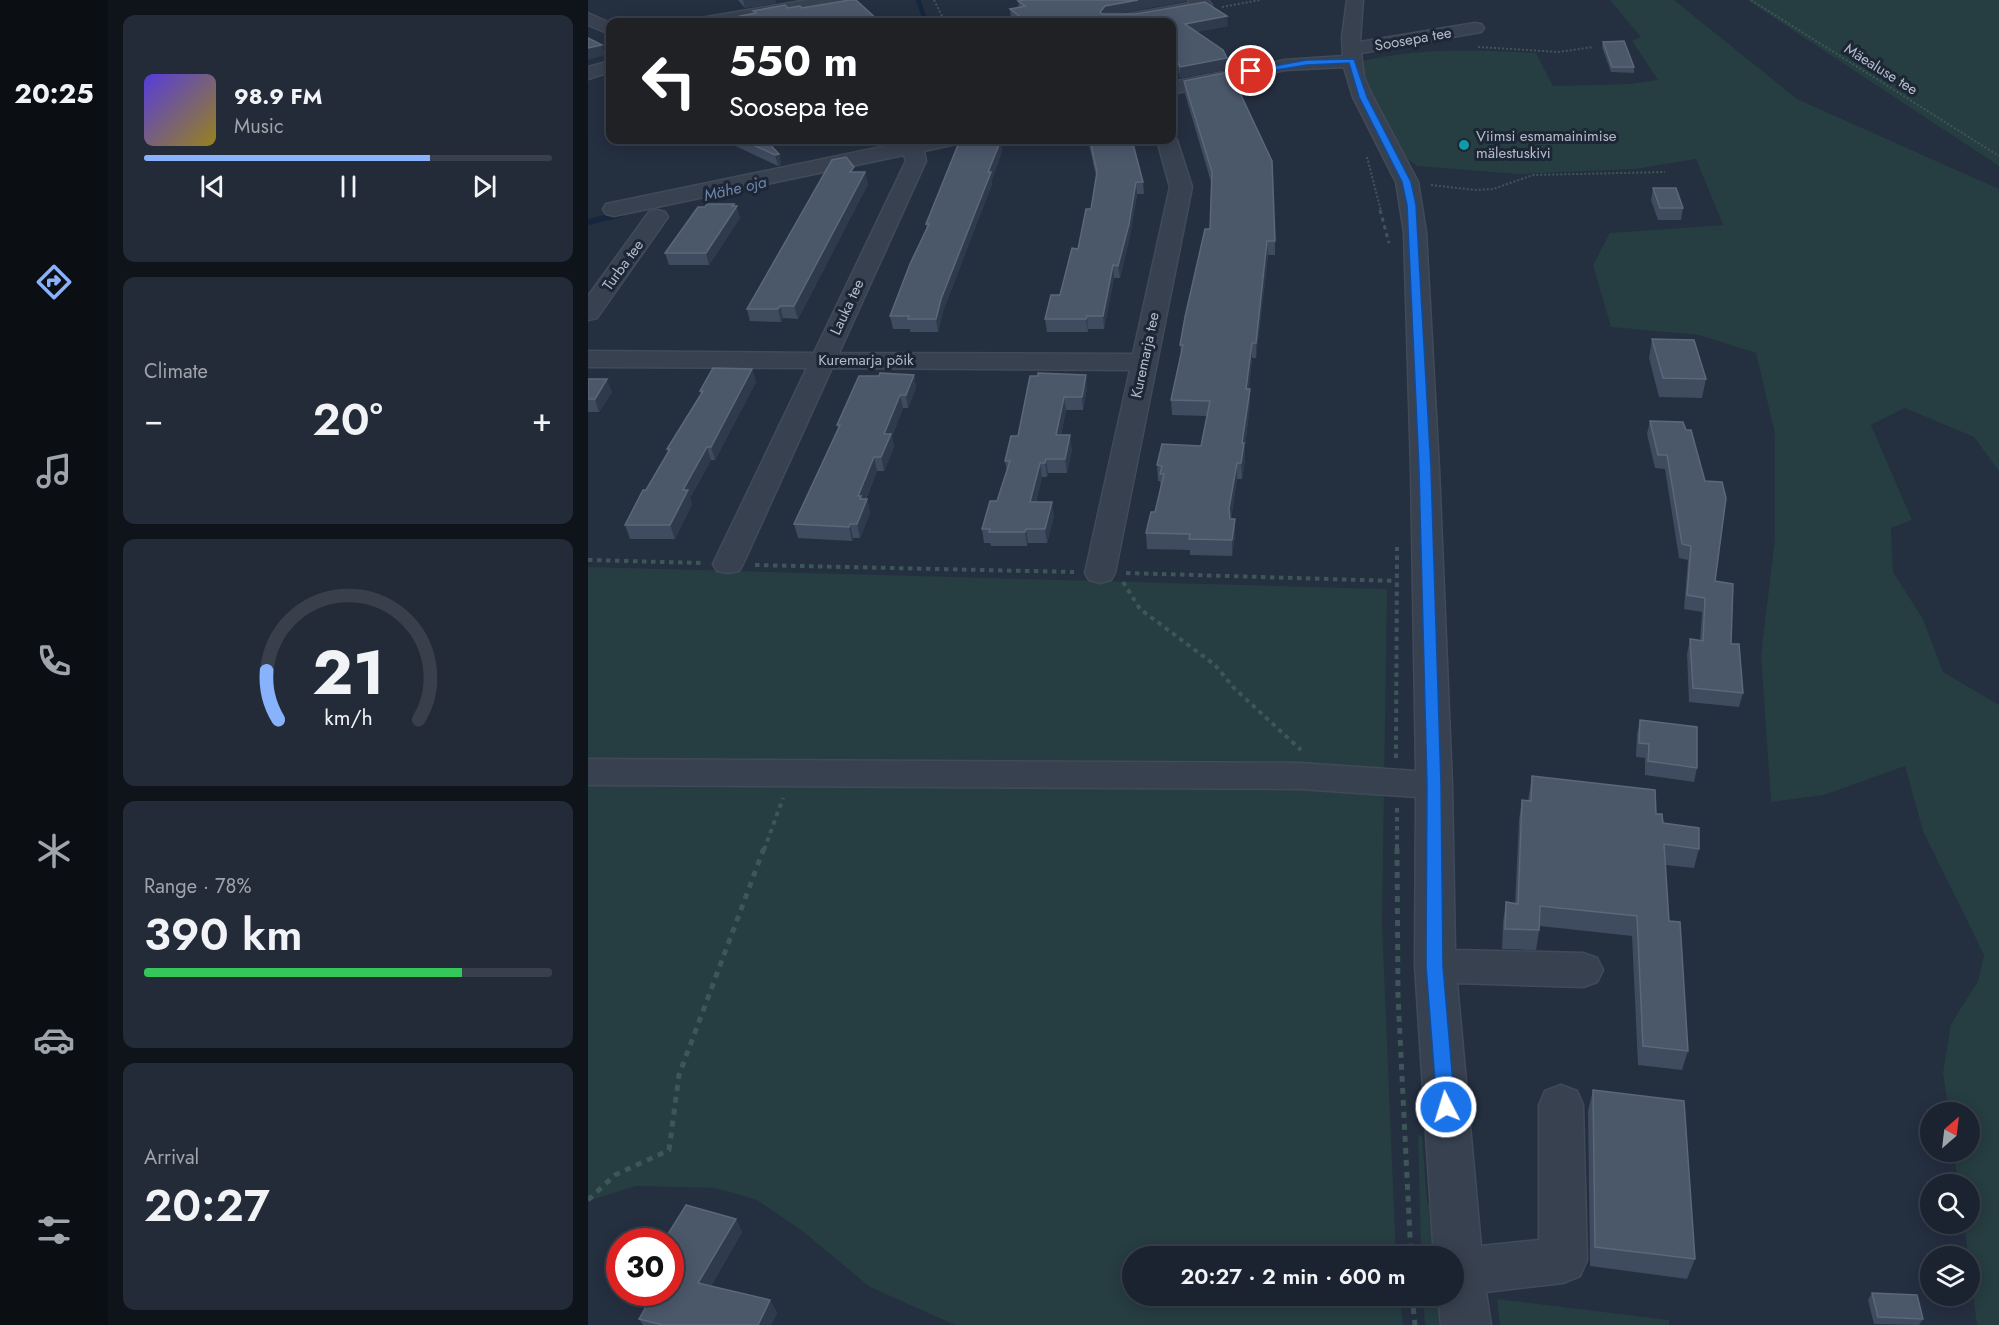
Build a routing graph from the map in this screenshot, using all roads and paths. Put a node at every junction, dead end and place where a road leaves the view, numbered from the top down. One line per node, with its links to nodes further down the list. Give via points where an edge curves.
1 (836, 0): 7 (street)
2 (934, 0): 8 (path)
3 (1196, 0): 9 (street, via 1204,5)
4 (1355, 0): 14 (street)
5 (1751, 0): 23 (path, Mäealuse tee)
6 (588, 18): 10 (street)
7 (730, 18)
8 (943, 18)
9 (1134, 18)
10 (606, 27)
11 (1474, 28): 14 (street, Soosepa tee)
12 (1468, 47): 13 (path, via 1559,52)
13 (1593, 48)
14 (1351, 55): 17 (street, Soosepa tee); 25 (street, via 1363,97)
15 (606, 67): 16 (street)
16 (588, 73)
17 (1176, 87)
18 (877, 144): 22 (street)
19 (930, 144): 22 (street)
20 (1168, 144): 34 (street, Kuremarja tee, via 1180,187)
21 (1363, 148): 28 (path, via 1388,233)
22 (902, 150): 26 (street); 33 (street, Lauka tee, via 916,161)
23 (1999, 156)
24 (1665, 172): 25 (path, via 1533,175 1493,189 1475,190)
25 (1407, 182): 44 (street, via 1415,232)
26 (614, 209)
27 (657, 217): 29 (street, Turba tee)
28 (1390, 254)
29 (622, 266): 30 (street); 31 (street, Turba tee)
30 (588, 273)
31 (588, 313)
32 (588, 359): 33 (street, Kuremarja põik)
33 (823, 359): 34 (street, Kuremarja põik); 37 (street, Lauka tee)
34 (1143, 362): 38 (street, Kuremarja tee)
35 (1397, 536): 39 (path)
36 (588, 560): 37 (path)
37 (728, 564): 38 (path)
38 (1109, 573): 39 (path); 42 (path, via 1140,609 1215,665 1254,708)
39 (1396, 581): 43 (path)
40 (588, 772): 41 (street)
41 (793, 772): 42 (street); 48 (path, via 679,1075 669,1150 615,1175)
42 (1334, 778): 43 (street)
43 (1396, 782): 44 (street); 49 (path, via 1398,996)
44 (1434, 785): 45 (street)
45 (1435, 966): 46 (street); 50 (street)
46 (1583, 970)
47 (1561, 1105): 51 (street, via 1563,1260)
48 (588, 1200)
49 (1410, 1246)
50 (1457, 1246)
51 (1464, 1271)
52 (1413, 1306): 54 (path)
53 (1463, 1306): 55 (street)
54 (1415, 1325)
55 (1466, 1325)

